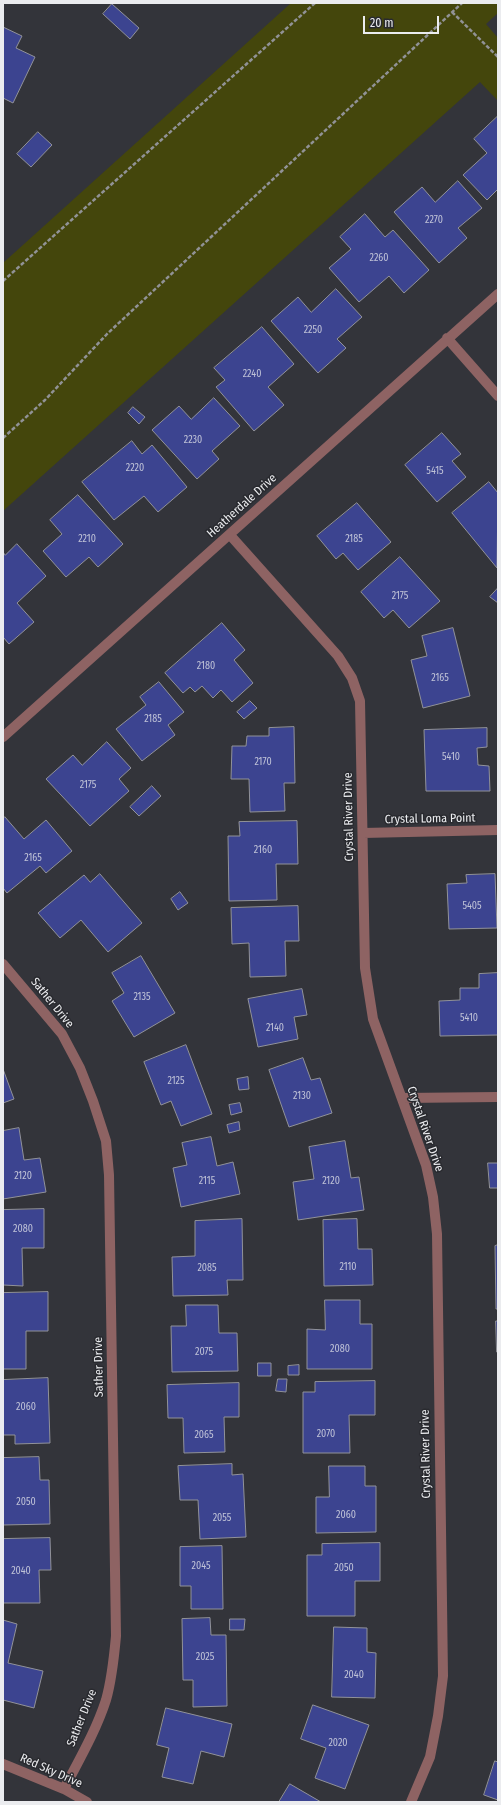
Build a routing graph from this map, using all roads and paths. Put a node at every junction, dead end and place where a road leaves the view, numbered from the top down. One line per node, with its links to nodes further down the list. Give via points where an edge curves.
1 (315, 3): 5 (path)
2 (462, 3): 3 (path)
3 (452, 12): 4 (path); 9 (path, via 107,334 45,400)
4 (498, 57)
5 (3, 281)
6 (498, 294): 7 (street, Heatherdale Drive)
7 (447, 338): 8 (street); 10 (street, Heatherdale Drive)
8 (498, 396)
9 (3, 438)
10 (230, 534): 11 (street, Heatherdale Drive); 13 (street, Crystal River Drive, via 338,656 352,678 360,701)
11 (3, 736)
12 (498, 830): 13 (street, Crystal Loma Point)
13 (363, 833): 16 (street, Crystal River Drive, via 365,968 368,995 380,1042)
14 (3, 964): 18 (street, Sather Drive, via 62,1034 80,1068 94,1101 106,1141 109,1175 116,1636 106,1701)
15 (498, 1097): 16 (street)
16 (402, 1098): 20 (street, Crystal River Drive, via 426,1165 437,1234 443,1676 430,1757)
17 (3, 1764): 18 (street, Red Sky Drive)
18 (64, 1789): 19 (street, Red Sky Drive)
19 (87, 1802)
20 (411, 1802)

